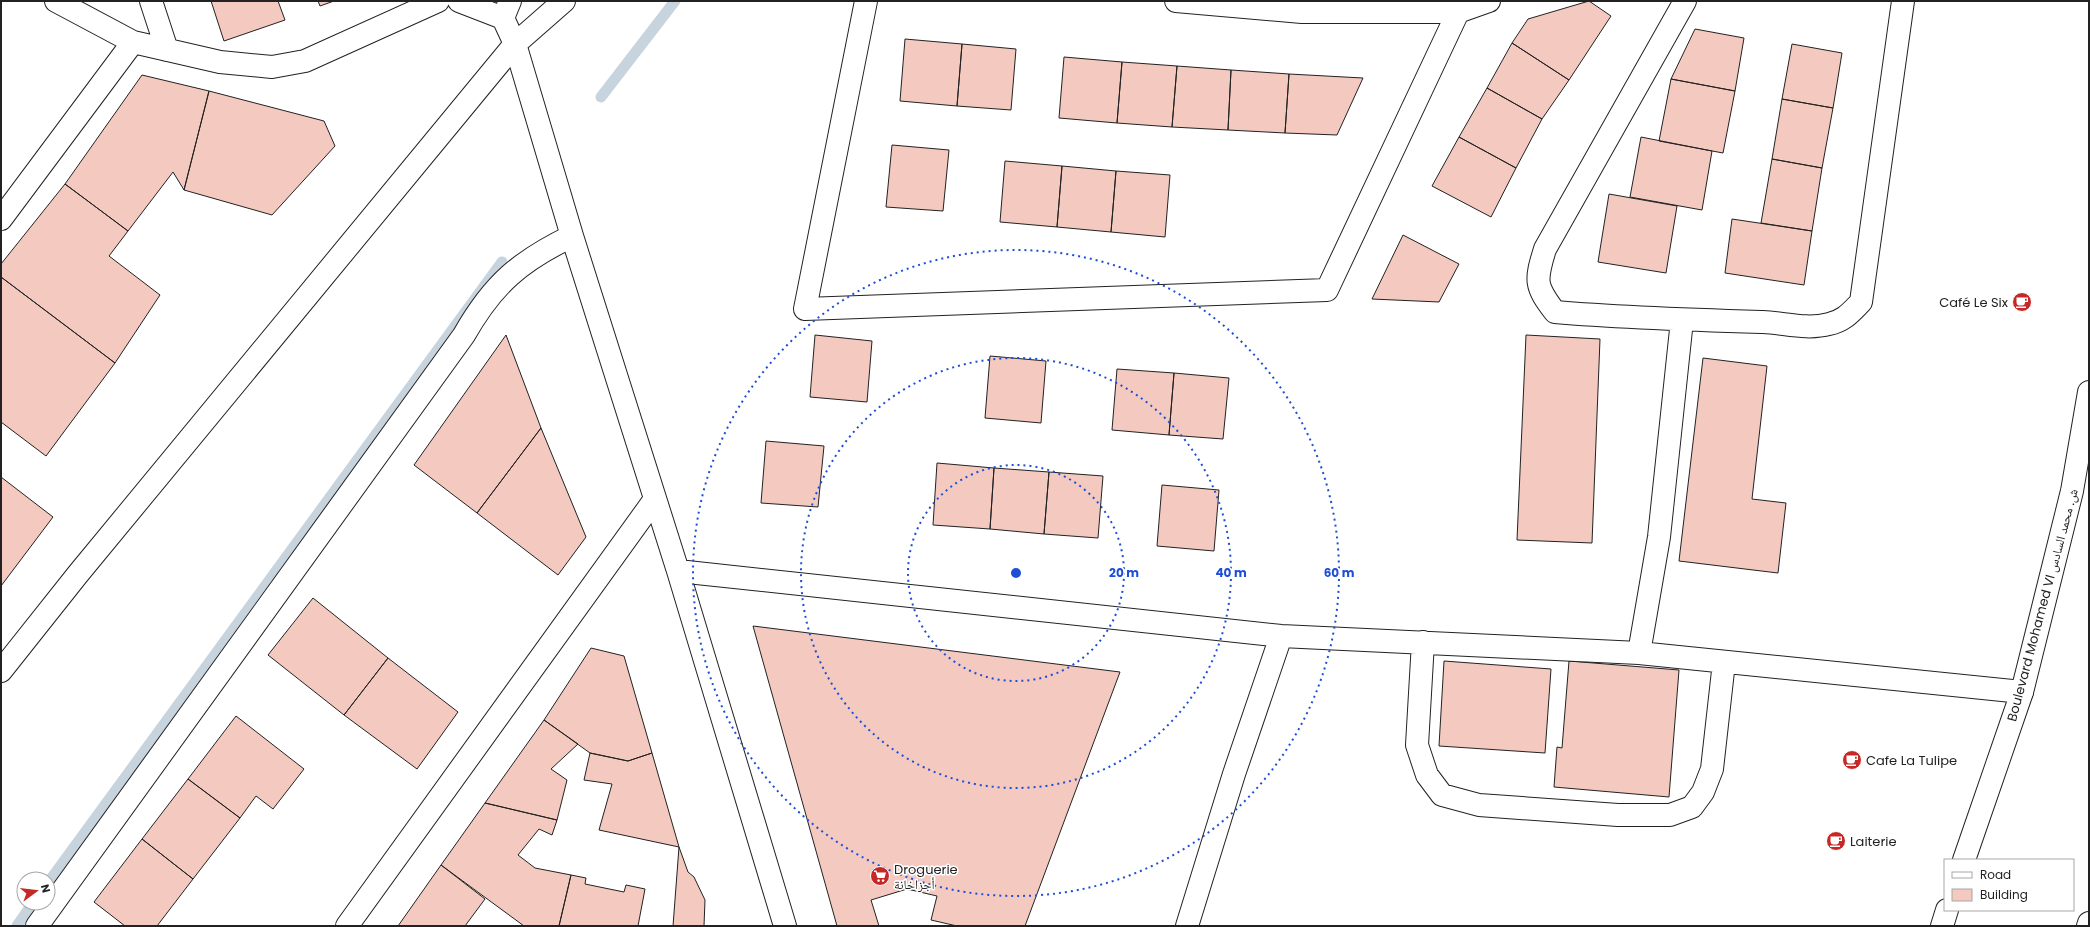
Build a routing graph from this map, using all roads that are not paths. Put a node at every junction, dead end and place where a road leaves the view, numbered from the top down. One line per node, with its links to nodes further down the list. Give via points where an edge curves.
1 (56, 1): 14 (street)
2 (151, 1): 16 (street)
3 (438, 1): 16 (street, via 305,61 279,66 220,62)
4 (459, 1): 12 (street)
5 (564, 1): 15 (street)
6 (866, 1): 13 (street, via 805,309 1327,290)
7 (1176, 1): 11 (street)
8 (1489, 1): 13 (street)
9 (1685, 1): 19 (street, via 1545,249 1537,273 1542,294 1555,312)
10 (1903, 1): 19 (street, via 1861,302 1846,317 1830,324 1806,327 1772,323)
11 (1304, 7): 13 (street)
12 (506, 10): 15 (street)
13 (1458, 12)
14 (133, 42): 16 (street); 17 (street)
15 (515, 44): 18 (street); 27 (street)
16 (167, 50)
17 (1, 219)
18 (572, 236): 21 (street); 32 (street, via 544,249 517,267 494,290)
19 (1682, 320): 25 (street, via 1659,537)
20 (2089, 392): 28 (street, Boulevard Mohamed VI ش. محمد السادس, via 2072,492)
21 (655, 499): 22 (street); 33 (street)
22 (678, 571): 23 (street); 34 (street)
23 (1281, 636): 24 (street); 35 (street)
24 (1423, 642): 25 (street); 26 (street, via 1417,745 1427,775 1442,795 1479,805 1610,814 1670,815 1692,807 1703,792 1712,769)
25 (1639, 653): 26 (street)
26 (1724, 662): 28 (street)
27 (1, 671)
28 (2022, 692): 29 (street, Boulevard Mohamed VI ش. محمد السادس)
29 (1964, 859)
30 (1947, 911): 36 (street)
31 (2089, 923): 37 (street)
32 (37, 926)
33 (347, 926)
34 (785, 926)
35 (1187, 926)
36 (1942, 926)
37 (2088, 926)

